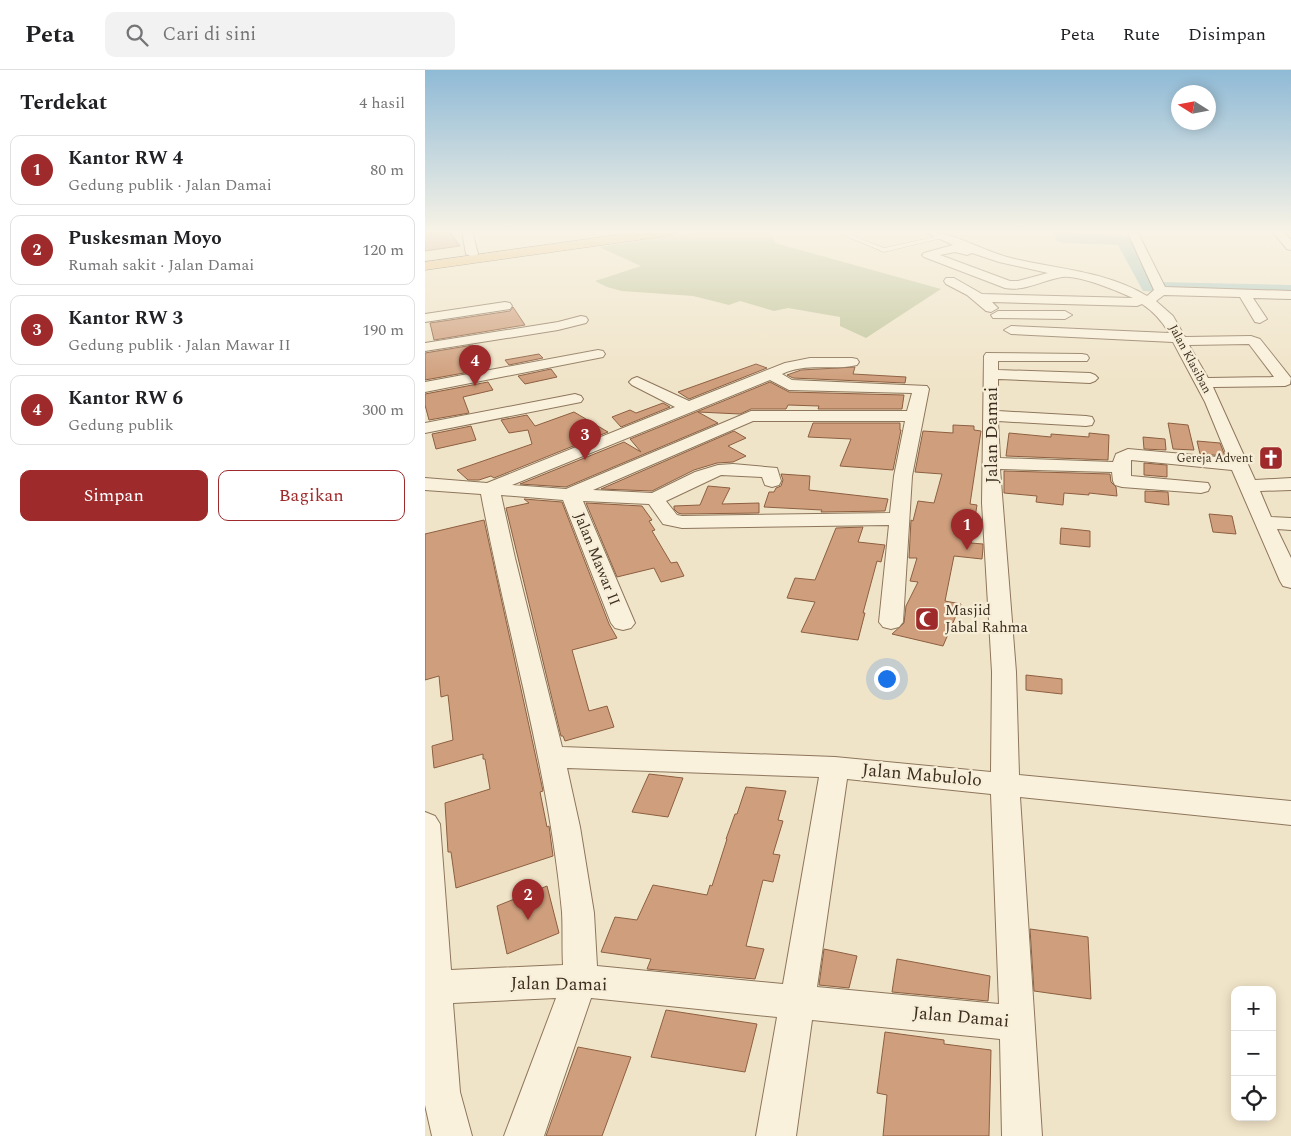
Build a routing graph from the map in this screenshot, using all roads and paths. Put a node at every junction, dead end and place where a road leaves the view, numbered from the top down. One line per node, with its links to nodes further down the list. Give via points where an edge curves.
1 (950, 281): 8 (street)
2 (998, 281): 3 (street, via 1018,285)
3 (1027, 281)
4 (1091, 281): 10 (street, Jalan Klasiban)
5 (1155, 281): 6 (street)
6 (1159, 289): 7 (street); 10 (street)
7 (1245, 294): 9 (street); 16 (street)
8 (979, 298): 12 (street); 15 (street, via 1129,301 1144,306 1147,316)
9 (1289, 298)
10 (1148, 300): 15 (street, Jalan Klasiban)
11 (505, 306): 14 (street)
12 (998, 315): 13 (street); 18 (street)
13 (1075, 316)
14 (425, 318)
15 (1168, 319): 19 (street, Jalan Klasiban)
16 (1260, 319)
17 (581, 320): 21 (street)
18 (1011, 330): 19 (street); 20 (street)
19 (1179, 339): 29 (street, Jalan Klasiban); 29 (street, via 1251,340 1285,381)
20 (1025, 346)
21 (425, 347)
22 (598, 354): 30 (street)
23 (1082, 358): 25 (street)
24 (852, 362): 26 (street, via 801,362)
25 (991, 365): 27 (street); 34 (street, Jalan Damai)
26 (771, 374): 32 (street); 33 (street, via 789,385 921,389)
27 (1090, 378)
28 (637, 382): 32 (street)
29 (1203, 383): 38 (street, Jalan Klasiban)
30 (425, 387)
31 (575, 398): 36 (street)
32 (687, 406): 45 (street)
33 (913, 416): 46 (street, via 751,416); 48 (street)
34 (990, 416): 35 (street); 37 (street, Jalan Damai)
35 (1086, 421)
36 (425, 428)
37 (991, 463): 39 (street); 56 (street, Jalan Damai, via 1004,672)
38 (1240, 465): 39 (street, via 1128,454 1122,458); 43 (street, Jalan Klasiban)
39 (1121, 466): 44 (street, via 1122,481)
40 (772, 482): 47 (street, via 771,472 733,468 718,470)
41 (425, 484): 45 (street)
42 (1291, 484): 43 (street)
43 (1248, 486): 49 (street, Jalan Klasiban)
44 (1201, 487)
45 (490, 489): 46 (street); 54 (street, via 503,558)
46 (571, 495): 47 (street); 53 (street, Jalan Mawar II)
47 (655, 499): 48 (street, via 670,520 682,522)
48 (900, 519): 52 (street)
49 (1264, 523): 50 (street); 51 (street, Jalan Klasiban)
50 (1291, 524)
51 (1291, 581)
52 (891, 622)
53 (623, 623)
54 (551, 757): 55 (street, Jalan Mabulolo); 59 (street, via 579,914)
55 (835, 767): 56 (street, Jalan Mabulolo); 61 (street)
56 (1005, 783): 57 (street, Jalan Mabulolo); 62 (street, Jalan Damai)
57 (1291, 813)
58 (425, 824): 60 (street)
59 (580, 981): 60 (street, Jalan Damai); 61 (street, Jalan Damai); 64 (street)
60 (435, 988): 63 (street, via 441,1092)
61 (798, 1003): 62 (street, Jalan Damai); 65 (street)
62 (1018, 1023): 66 (street)
63 (452, 1136)
64 (524, 1136)
65 (776, 1136)
66 (1022, 1136)

